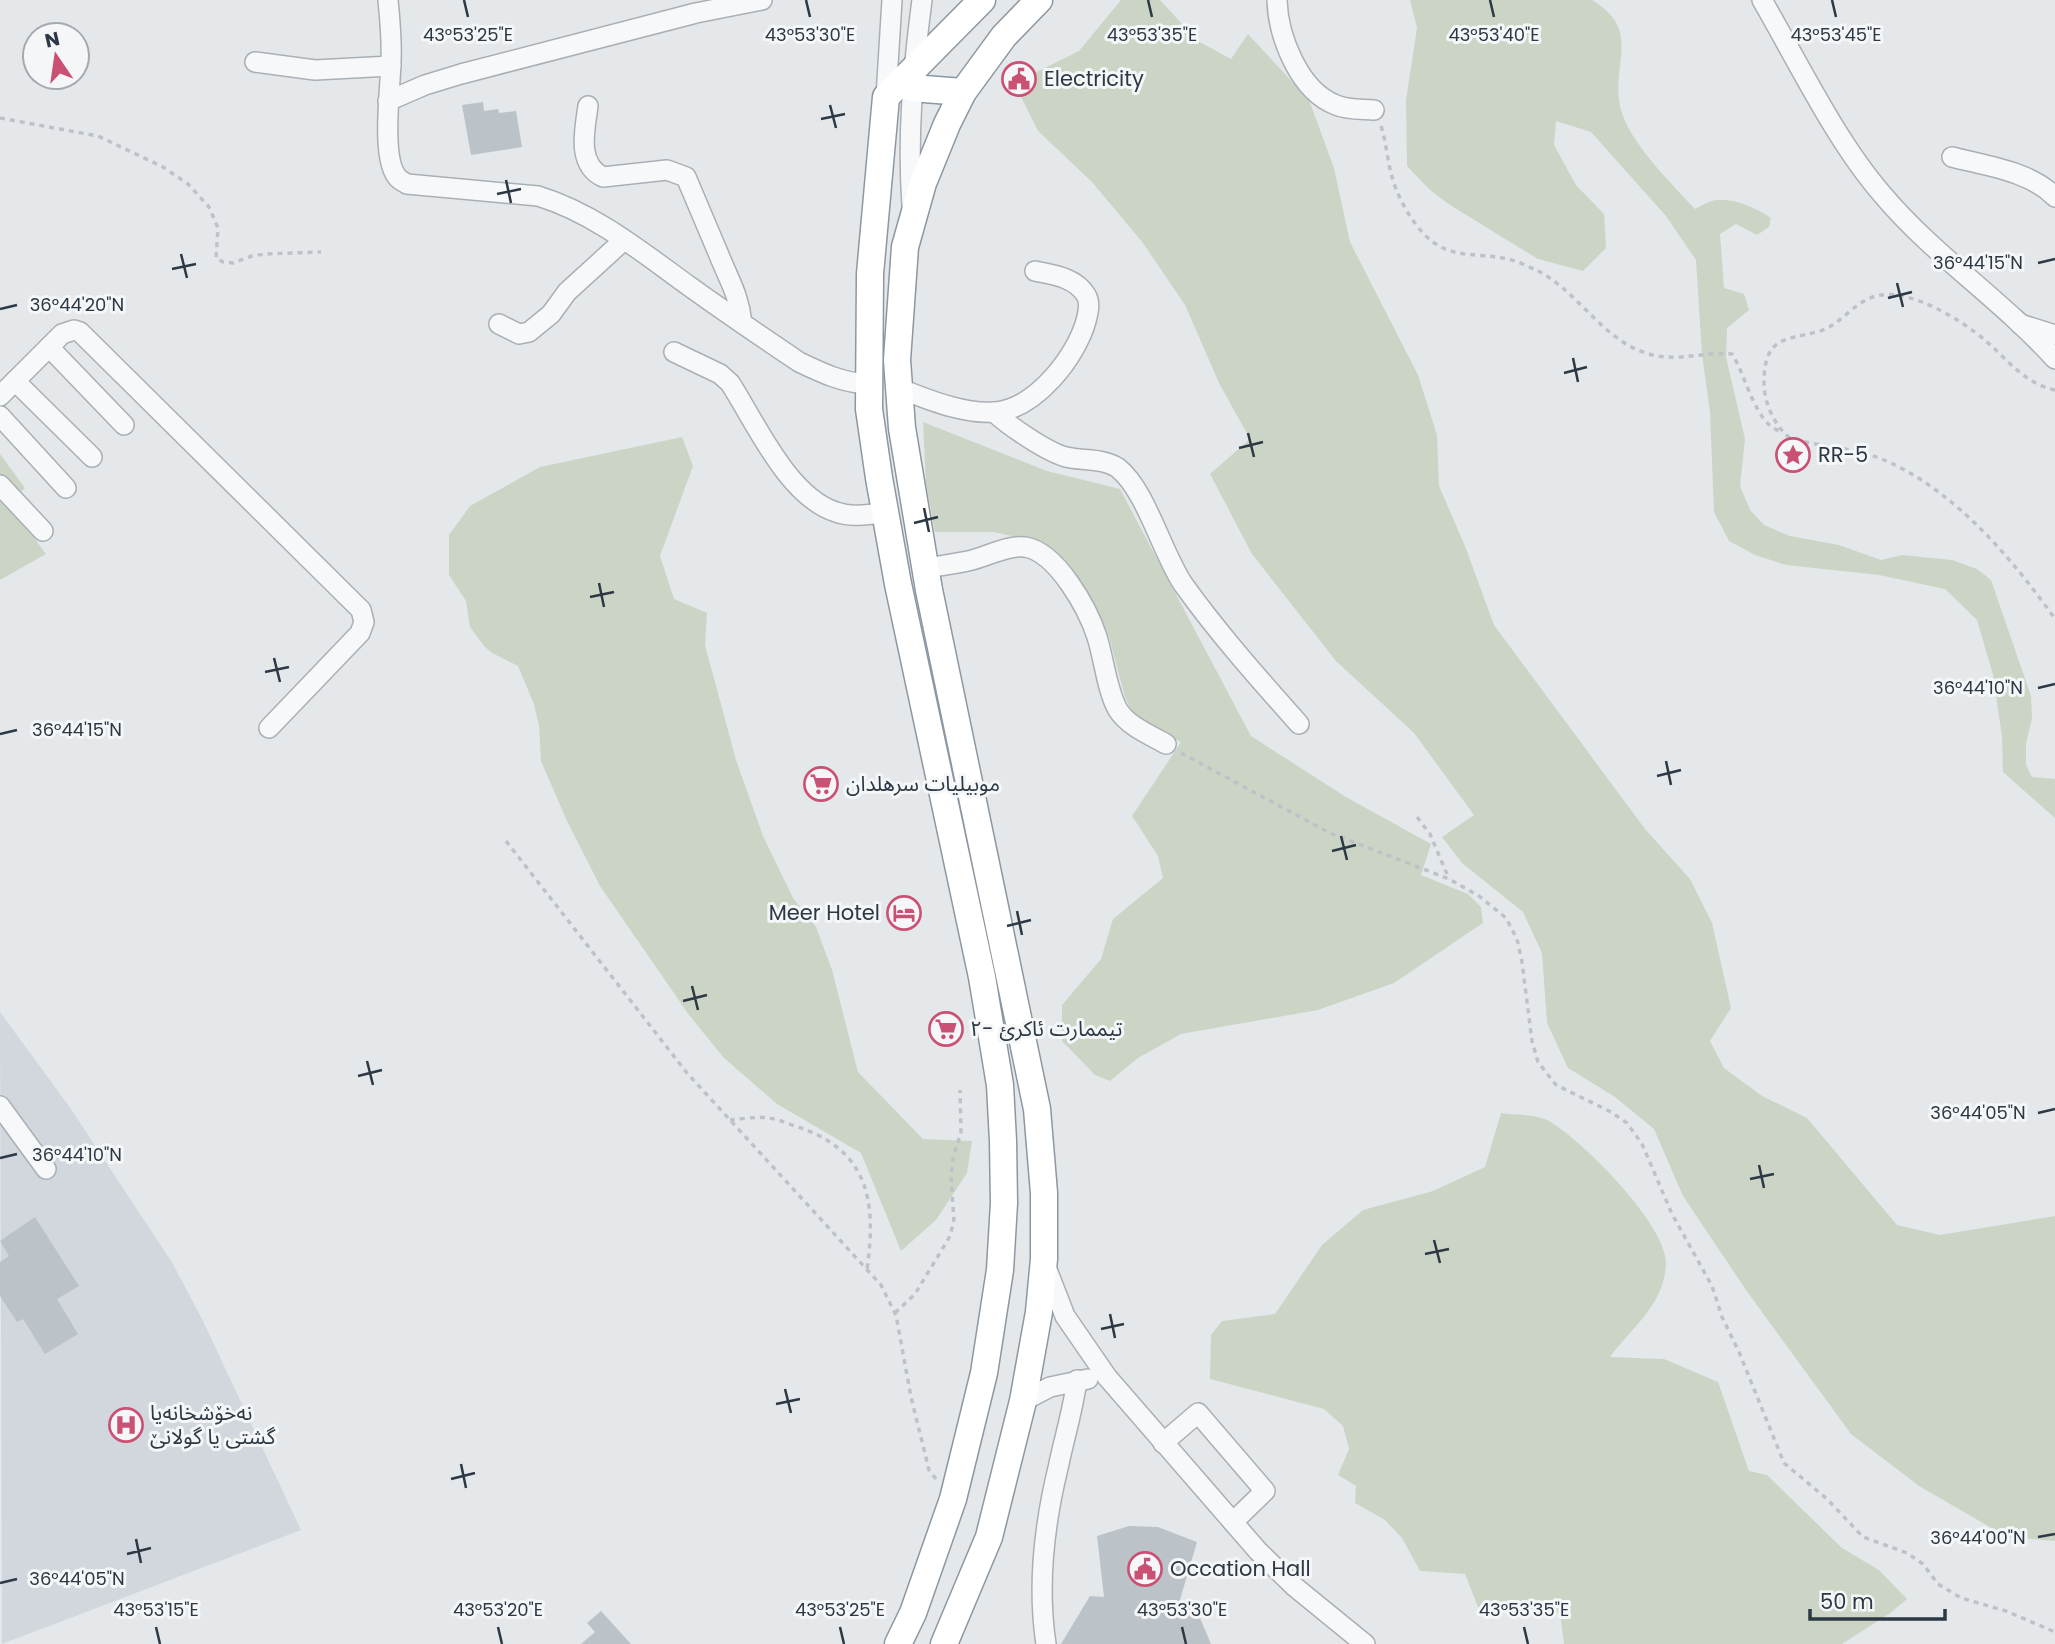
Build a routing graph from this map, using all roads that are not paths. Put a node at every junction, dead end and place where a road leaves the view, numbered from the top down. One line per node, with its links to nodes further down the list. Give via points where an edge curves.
1 (387, 0): 11 (street)
2 (892, 0): 14 (street)
3 (922, 0): 12 (street)
4 (982, 0): 12 (highway)
5 (1039, 0): 13 (highway, via 1004,36)
6 (1277, 0): 17 (street, via 1281,32 1294,63 1321,97 1337,106)
7 (1762, 0): 25 (street, via 1840,135 1881,194)
8 (751, 1): 9 (street)
9 (693, 6): 15 (street, via 425,85)
10 (255, 62): 11 (street, via 315,70)
11 (391, 66): 15 (street)
12 (912, 79): 13 (highway); 14 (highway); 20 (street, via 909,169)
13 (963, 92): 20 (highway)
14 (886, 97): 31 (highway, via 870,274)
15 (388, 101): 21 (street, via 390,157 398,178 407,184 538,196 579,211)
16 (588, 106): 23 (street, via 583,145 595,173 603,177 667,170 686,177 733,284)
17 (1374, 110)
18 (1952, 157): 19 (street, via 2012,173 2045,187)
19 (2055, 197)
20 (913, 214): 32 (highway, via 901,286)
21 (624, 240): 23 (street); 24 (street, via 529,332 519,334)
22 (1035, 271): 34 (street, via 1064,278 1088,297 1083,332 1064,365 1043,387 1025,401)
23 (742, 323): 31 (street, via 830,377)
24 (499, 324)
25 (2019, 324): 26 (street); 29 (street)
26 (2055, 335)
27 (49, 347): 30 (street); 36 (street); 44 (street, via 68,330 86,336 360,610 364,622 360,633)
28 (674, 352): 40 (street, via 720,373 730,383 787,473 816,503 856,516)
29 (2055, 359)
30 (15, 381): 33 (street); 37 (street)
31 (869, 384): 40 (highway)
32 (898, 388): 34 (street, via 933,401); 42 (highway)
33 (0, 396)
34 (994, 412): 43 (street, via 1063,456 1118,468 1147,510 1183,583)
35 (0, 416): 39 (street)
36 (124, 425)
37 (92, 457)
38 (0, 485): 41 (street)
39 (66, 488)
40 (885, 513): 54 (highway, via 982,977 1000,1086 1004,1203 1000,1270 984,1373 953,1499)
41 (43, 531)
42 (925, 568): 45 (street, via 1024,547 1046,558 1076,593 1096,635 1117,708 1125,719); 48 (highway, via 1037,1109)
43 (1299, 724)
44 (269, 727)
45 (1166, 744)
46 (0, 1107): 47 (street)
47 (46, 1169)
48 (1044, 1259): 49 (street, via 1065,1316); 51 (highway)
49 (1107, 1377): 50 (street); 52 (street)
50 (1077, 1380): 51 (street); 56 (street, via 1043,1548)
51 (1023, 1401): 55 (highway, via 989,1537)
52 (1163, 1443): 53 (street); 53 (street, via 1198,1413 1265,1491)
53 (1233, 1522): 57 (street, via 1295,1587)
54 (898, 1644)
55 (944, 1644)
56 (1046, 1644)
57 (1365, 1644)

